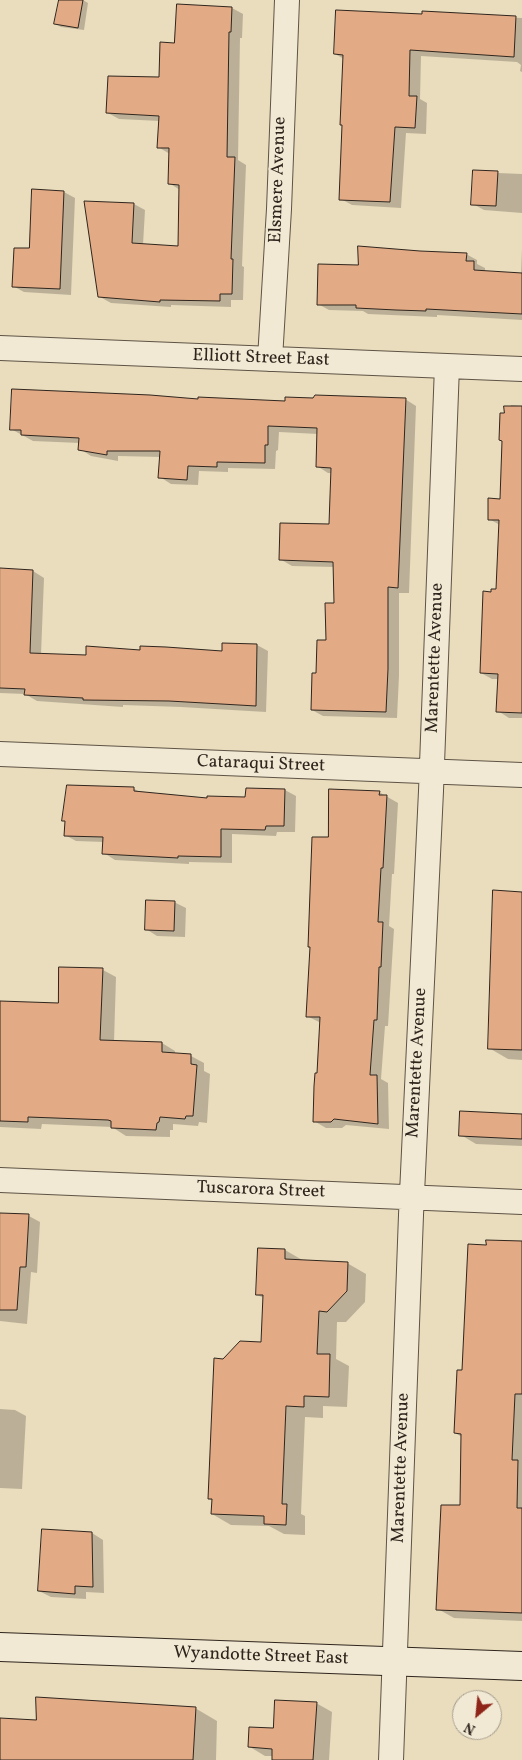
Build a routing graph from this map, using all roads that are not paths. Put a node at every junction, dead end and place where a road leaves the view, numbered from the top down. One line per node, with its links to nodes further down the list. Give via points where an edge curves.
1 (287, 0): 3 (street, Elsmere Avenue)
2 (0, 348): 3 (street, Elliott Street East)
3 (270, 359): 4 (street, Elliott Street East)
4 (447, 366): 5 (street, Elliott Street East); 7 (street, Marentette Avenue)
5 (522, 370)
6 (0, 754): 7 (street, Cataraqui Street)
7 (432, 772): 8 (street, Cataraqui Street); 10 (street, Marentette Avenue)
8 (522, 775)
9 (0, 1180): 10 (street, Tuscarora Street)
10 (412, 1198): 11 (street, Tuscarora Street); 13 (street, Marentette Avenue)
11 (522, 1202)
12 (0, 1647): 13 (main road, Wyandotte Street East)
13 (395, 1662): 14 (main road, Wyandotte Street East); 15 (street, Marentette Avenue)
14 (522, 1666)
15 (391, 1760)

